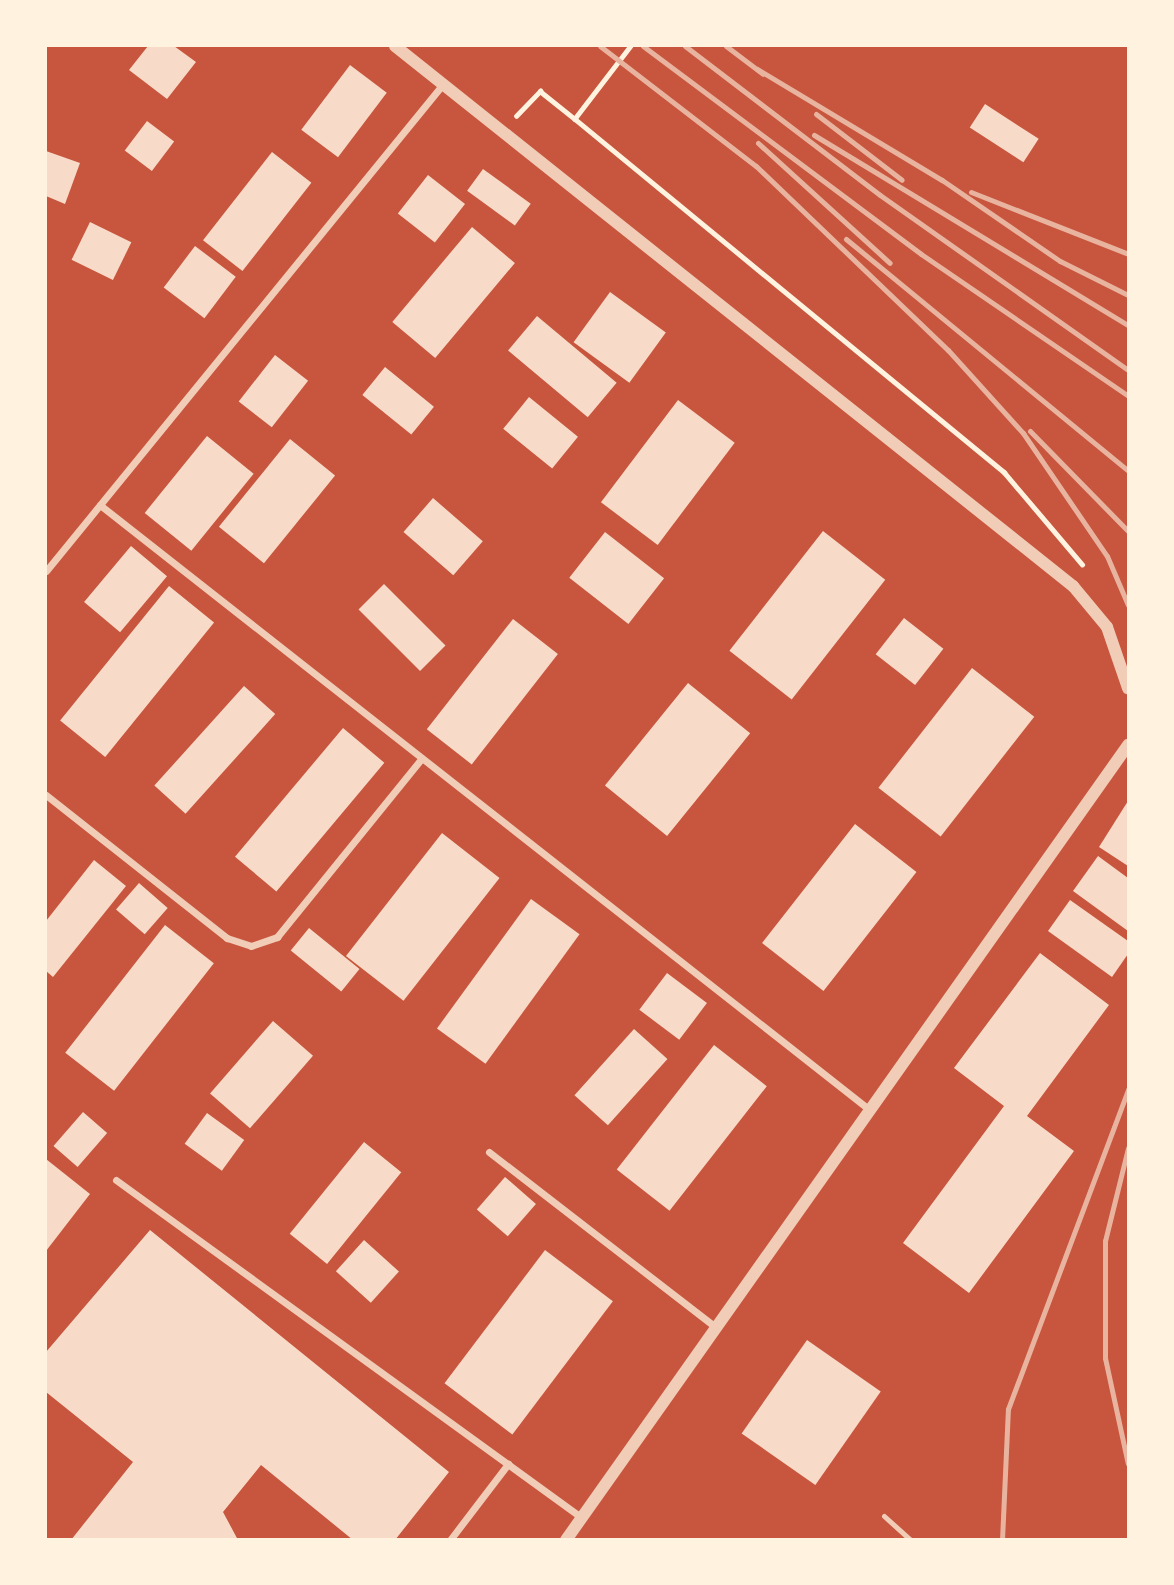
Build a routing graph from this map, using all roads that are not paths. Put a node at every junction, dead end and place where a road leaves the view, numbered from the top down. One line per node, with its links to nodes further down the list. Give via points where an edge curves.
1 (395, 46): 2 (street)
2 (443, 84): 3 (street); 5 (street, via 1073,586 1107,627)
3 (100, 505): 4 (street); 7 (street)
4 (46, 571)
5 (1129, 688)
6 (1129, 745): 9 (street)
7 (422, 758): 8 (street, via 277,937 251,946 227,938); 9 (street)
8 (46, 795)
9 (870, 1110): 12 (street)
10 (489, 1152): 12 (street)
11 (116, 1180): 13 (street)
12 (717, 1329): 15 (street)
13 (508, 1464): 15 (street); 16 (street)
14 (884, 1516): 18 (lane)
15 (582, 1518): 17 (street)
16 (450, 1539)
17 (566, 1539)
18 (911, 1539)

